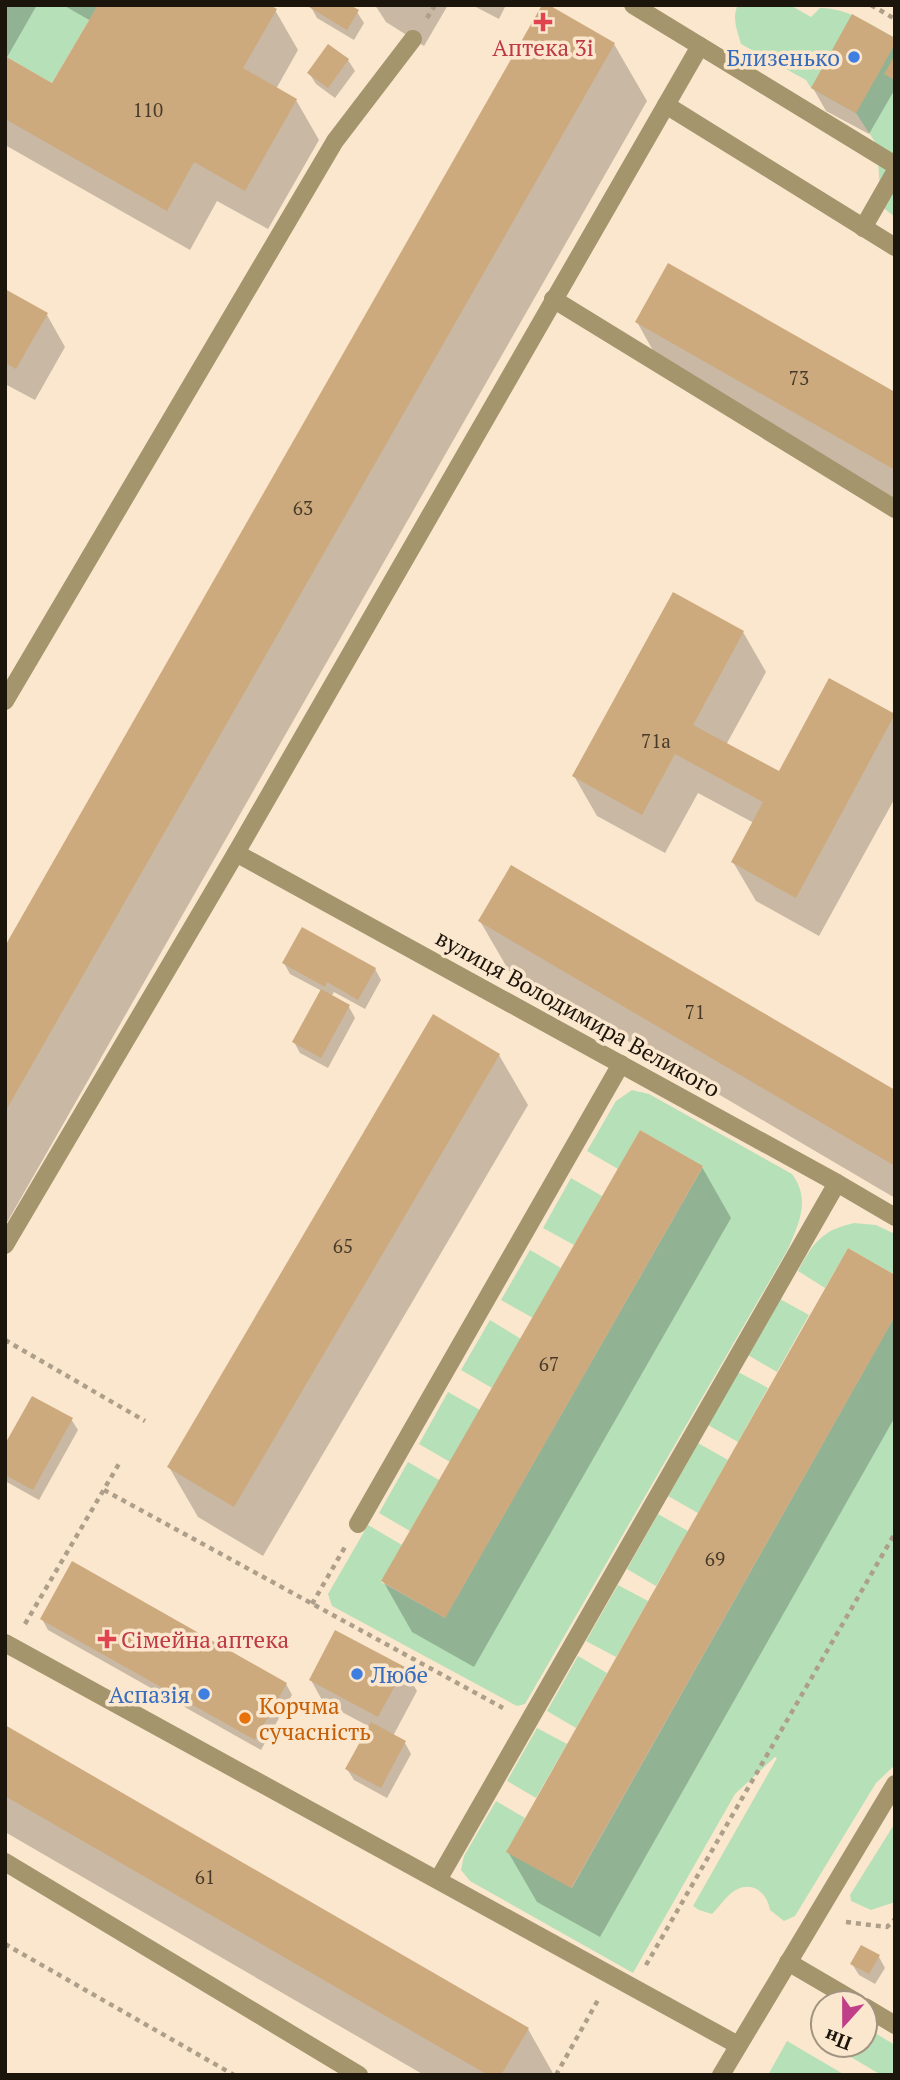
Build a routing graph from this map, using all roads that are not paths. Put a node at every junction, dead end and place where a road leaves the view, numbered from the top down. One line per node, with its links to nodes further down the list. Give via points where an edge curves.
1 (633, 5): 3 (lane)
2 (413, 39): 11 (lane, via 335,141)
3 (700, 46): 4 (lane); 5 (lane)
4 (666, 105): 7 (lane); 9 (lane)
5 (895, 165)
6 (895, 172): 7 (lane)
7 (863, 228): 8 (lane)
8 (895, 247)
9 (553, 299): 10 (lane); 12 (lane)
10 (895, 509)
11 (5, 701)
12 (236, 853): 13 (lane, вулиця Володимира Великого); 16 (lane)
13 (621, 1064): 14 (lane, вулиця Володимира Великого); 17 (lane)
14 (837, 1183): 15 (lane, вулиця Володимира Великого); 21 (lane)
15 (895, 1217)
16 (5, 1245)
17 (358, 1524)
18 (8, 1644): 21 (lane)
19 (895, 1784): 22 (lane)
20 (5, 1863): 27 (lane)
21 (438, 1880): 26 (lane)
22 (788, 1962): 23 (lane); 26 (lane)
23 (834, 1989)
24 (879, 2015): 25 (lane)
25 (895, 2025)
26 (738, 2045): 28 (lane)
27 (359, 2075)
28 (721, 2075)

